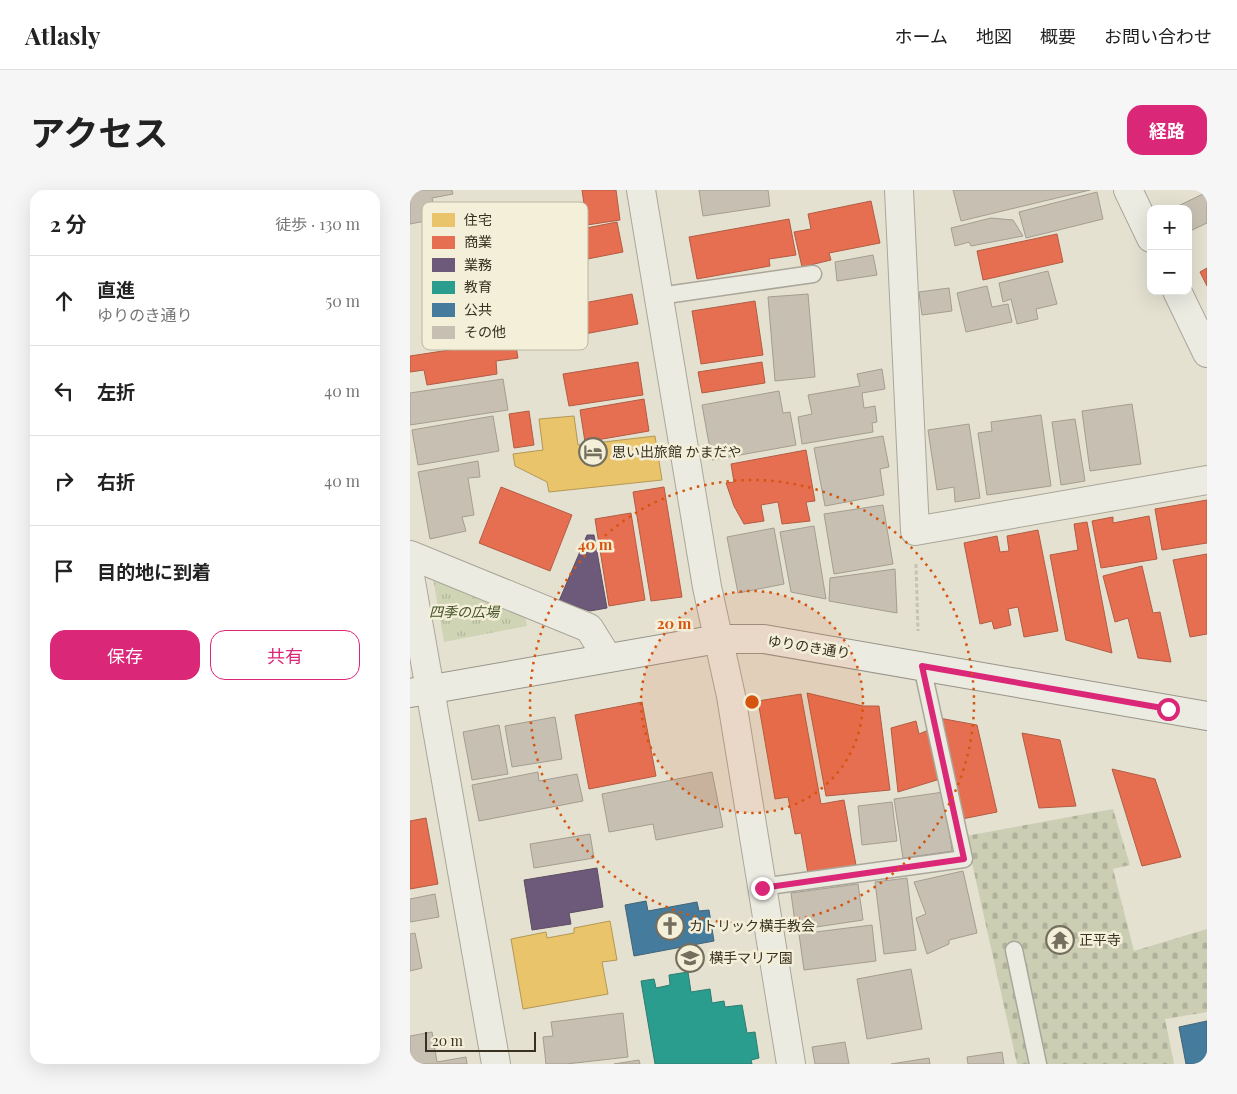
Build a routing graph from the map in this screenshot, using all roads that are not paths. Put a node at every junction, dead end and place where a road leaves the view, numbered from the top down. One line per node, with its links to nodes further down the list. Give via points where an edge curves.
1 (641, 190): 7 (street)
2 (899, 190): 9 (street, via 915,531)
3 (1128, 190): 4 (street)
4 (1147, 230)
5 (813, 274): 7 (lane)
6 (1179, 295): 8 (street)
7 (659, 296): 12 (street)
8 (1207, 353)
9 (1207, 480)
10 (410, 555): 13 (street, via 589,628)
11 (410, 576): 15 (street)
12 (718, 639): 13 (street, ゆりのき通り); 14 (street, ゆりのき通り, via 764,639); 17 (street, via 731,696)
13 (607, 657): 15 (street, ゆりのき通り)
14 (922, 666): 16 (street, ゆりのき通り); 17 (lane, via 964,859)
15 (420, 691): 19 (street)
16 (1207, 716)
17 (762, 888): 20 (street)
18 (1014, 950): 21 (lane)
19 (496, 1064)
20 (791, 1064)
21 (1038, 1064)

